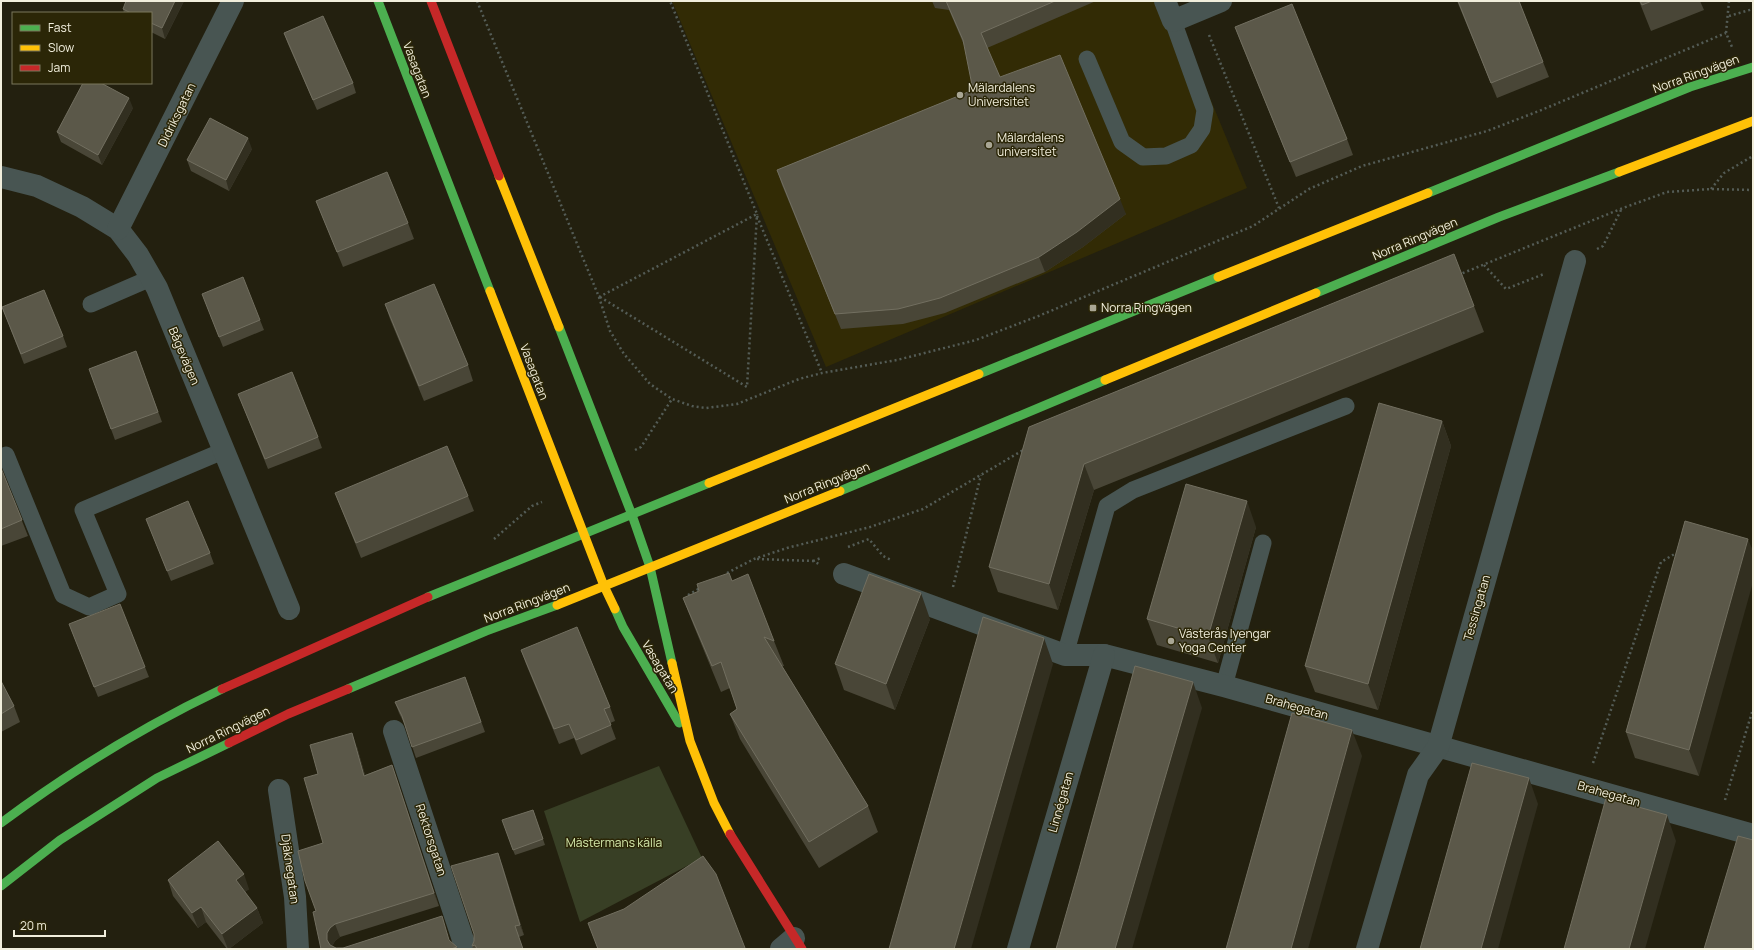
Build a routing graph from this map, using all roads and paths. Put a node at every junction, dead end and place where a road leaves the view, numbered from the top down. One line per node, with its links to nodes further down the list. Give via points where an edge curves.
1 (233, 1): 23 (street, Didriksgatan)
2 (378, 1): 37 (main road, Vasagatan)
3 (431, 1): 36 (main road, Vasagatan)
4 (477, 1): 28 (path)
5 (670, 1): 22 (path)
6 (1165, 1): 12 (street)
7 (1222, 1): 10 (street)
8 (1730, 1): 11 (path)
9 (1753, 9): 11 (path)
10 (1200, 11): 12 (street); 20 (path)
11 (1729, 16): 20 (path, via 1726,33 1539,112 1487,131 1362,166 1309,189)
12 (1173, 21): 13 (lane, via 1205,110 1202,129 1191,145 1166,156 1142,157 1122,142)
13 (1087, 59)
14 (1753, 67): 36 (main road, Norra Ringvägen, via 1683,90 955,382)
15 (1753, 120): 41 (main road, Norra Ringvägen, via 1499,217)
16 (1753, 156): 18 (path, via 1724,173)
17 (1, 177): 23 (street, Bågevägen, via 37,186 82,207)
18 (1710, 189): 19 (path); 21 (path, via 1667,192)
19 (1753, 190)
20 (1279, 208): 30 (path, via 1253,226 976,340 896,360)
21 (1623, 208): 24 (path, via 1604,246); 25 (path)
22 (757, 214): 28 (path); 28 (path, via 746,387); 30 (path)
23 (118, 229): 27 (street, Bågevägen, via 138,255)
24 (1575, 261): 25 (path, via 1506,289); 55 (street, Tessingatan)
25 (1484, 264): 26 (path)
26 (1454, 277)
27 (151, 278): 29 (lane); 33 (street, Bågevägen)
28 (599, 297): 30 (path, via 610,331 636,370 650,384 672,399 692,406 706,408 737,404)
29 (92, 304)
30 (822, 372)
31 (1346, 406): 49 (lane, via 1133,490 1107,506)
32 (1032, 446): 35 (path)
33 (223, 451): 34 (lane, via 83,510 118,594 89,607 63,594); 48 (street, Bågevägen)
34 (6, 455)
35 (981, 474): 40 (path, via 923,509 870,527); 46 (path)
36 (632, 515): 37 (main road, Norra Ringvägen); 41 (main road, Vasagatan)
37 (584, 533): 44 (main road, Vasagatan); 58 (main road, Norra Ringvägen, via 302,652 186,707 128,737 71,773)
38 (1263, 543): 51 (lane)
39 (1679, 551): 56 (path, via 1662,562)
40 (754, 559): 42 (path, via 812,561); 43 (path)
41 (650, 567): 44 (main road, Norra Ringvägen); 54 (main road, Vasagatan)
42 (844, 574): 49 (street, Brahegatan)
43 (722, 576)
44 (604, 586): 54 (main road, Vasagatan, via 623,627); 61 (main road, Norra Ringvägen, via 288,714 157,778 60,840)
45 (702, 587): 47 (path)
46 (952, 592)
47 (688, 594)
48 (289, 609)
49 (1065, 655): 50 (street, Brahegatan)
50 (1104, 655): 51 (street, Brahegatan); 67 (street, Linnégatan)
51 (1224, 686): 55 (street, Brahegatan)
52 (1753, 709): 59 (path)
53 (394, 731): 62 (street, Rektorsgatan)
54 (690, 741): 64 (main road, Vasagatan, via 714,803)
55 (1438, 747): 56 (street, Brahegatan); 68 (street, Tessingatan, via 1418,775)
56 (1584, 788): 59 (street, Brahegatan)
57 (279, 790): 65 (street, Djäknegatan, via 295,897)
58 (1, 823)
59 (1718, 825): 60 (street, Brahegatan)
60 (1747, 839)
61 (1, 886)
62 (455, 914): 63 (street); 66 (street, Rektorsgatan)
63 (432, 922)
64 (793, 945)
65 (298, 949)
66 (466, 949)
67 (1018, 949)
68 (1367, 949)

